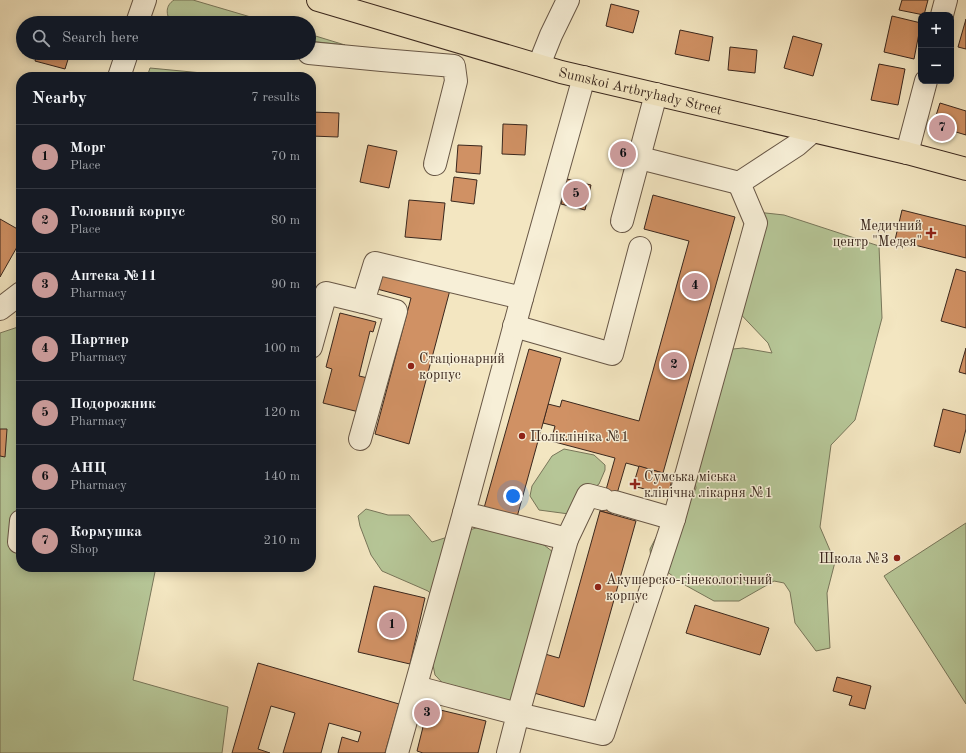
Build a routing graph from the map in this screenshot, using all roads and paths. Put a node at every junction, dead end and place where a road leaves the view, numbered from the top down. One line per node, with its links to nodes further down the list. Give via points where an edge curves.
1 (144, 0): 6 (street)
2 (318, 0): 9 (main road, Sumskoi Artbryhady Street)
3 (568, 0): 9 (street)
4 (946, 0): 5 (street)
5 (943, 12)
6 (139, 16)
7 (316, 54): 17 (street, via 454,66 456,81)
8 (125, 60): 10 (street)
9 (539, 65): 11 (main road, Sumskoi Artbryhady Street)
10 (121, 72)
11 (584, 77): 13 (main road, Sumskoi Artbryhady Street); 23 (street)
12 (925, 84): 15 (street)
13 (656, 94): 14 (main road, Sumskoi Artbryhady Street); 16 (street)
14 (813, 131): 15 (main road, Sumskoi Artbryhady Street); 19 (street, via 797,145)
15 (907, 153): 18 (main road, Sumskoi Artbryhady Street)
16 (640, 158): 19 (street); 20 (street)
17 (435, 164)
18 (966, 169)
19 (739, 183): 30 (street, via 756,223)
20 (622, 221)
21 (640, 248): 26 (street, via 612,354)
22 (16, 298): 25 (street)
23 (522, 298): 24 (street, via 374,263); 26 (street)
24 (363, 302): 27 (street, via 326,293); 28 (street, via 396,311)
25 (0, 309)
26 (514, 326): 29 (street)
27 (316, 329)
28 (360, 439)
29 (464, 513): 31 (street); 32 (street)
30 (674, 519): 31 (street, via 588,495); 33 (street, via 603,734)
31 (567, 539): 33 (street)
32 (416, 687): 33 (street); 34 (street)
33 (518, 714): 35 (street)
34 (397, 753)
35 (508, 753)

